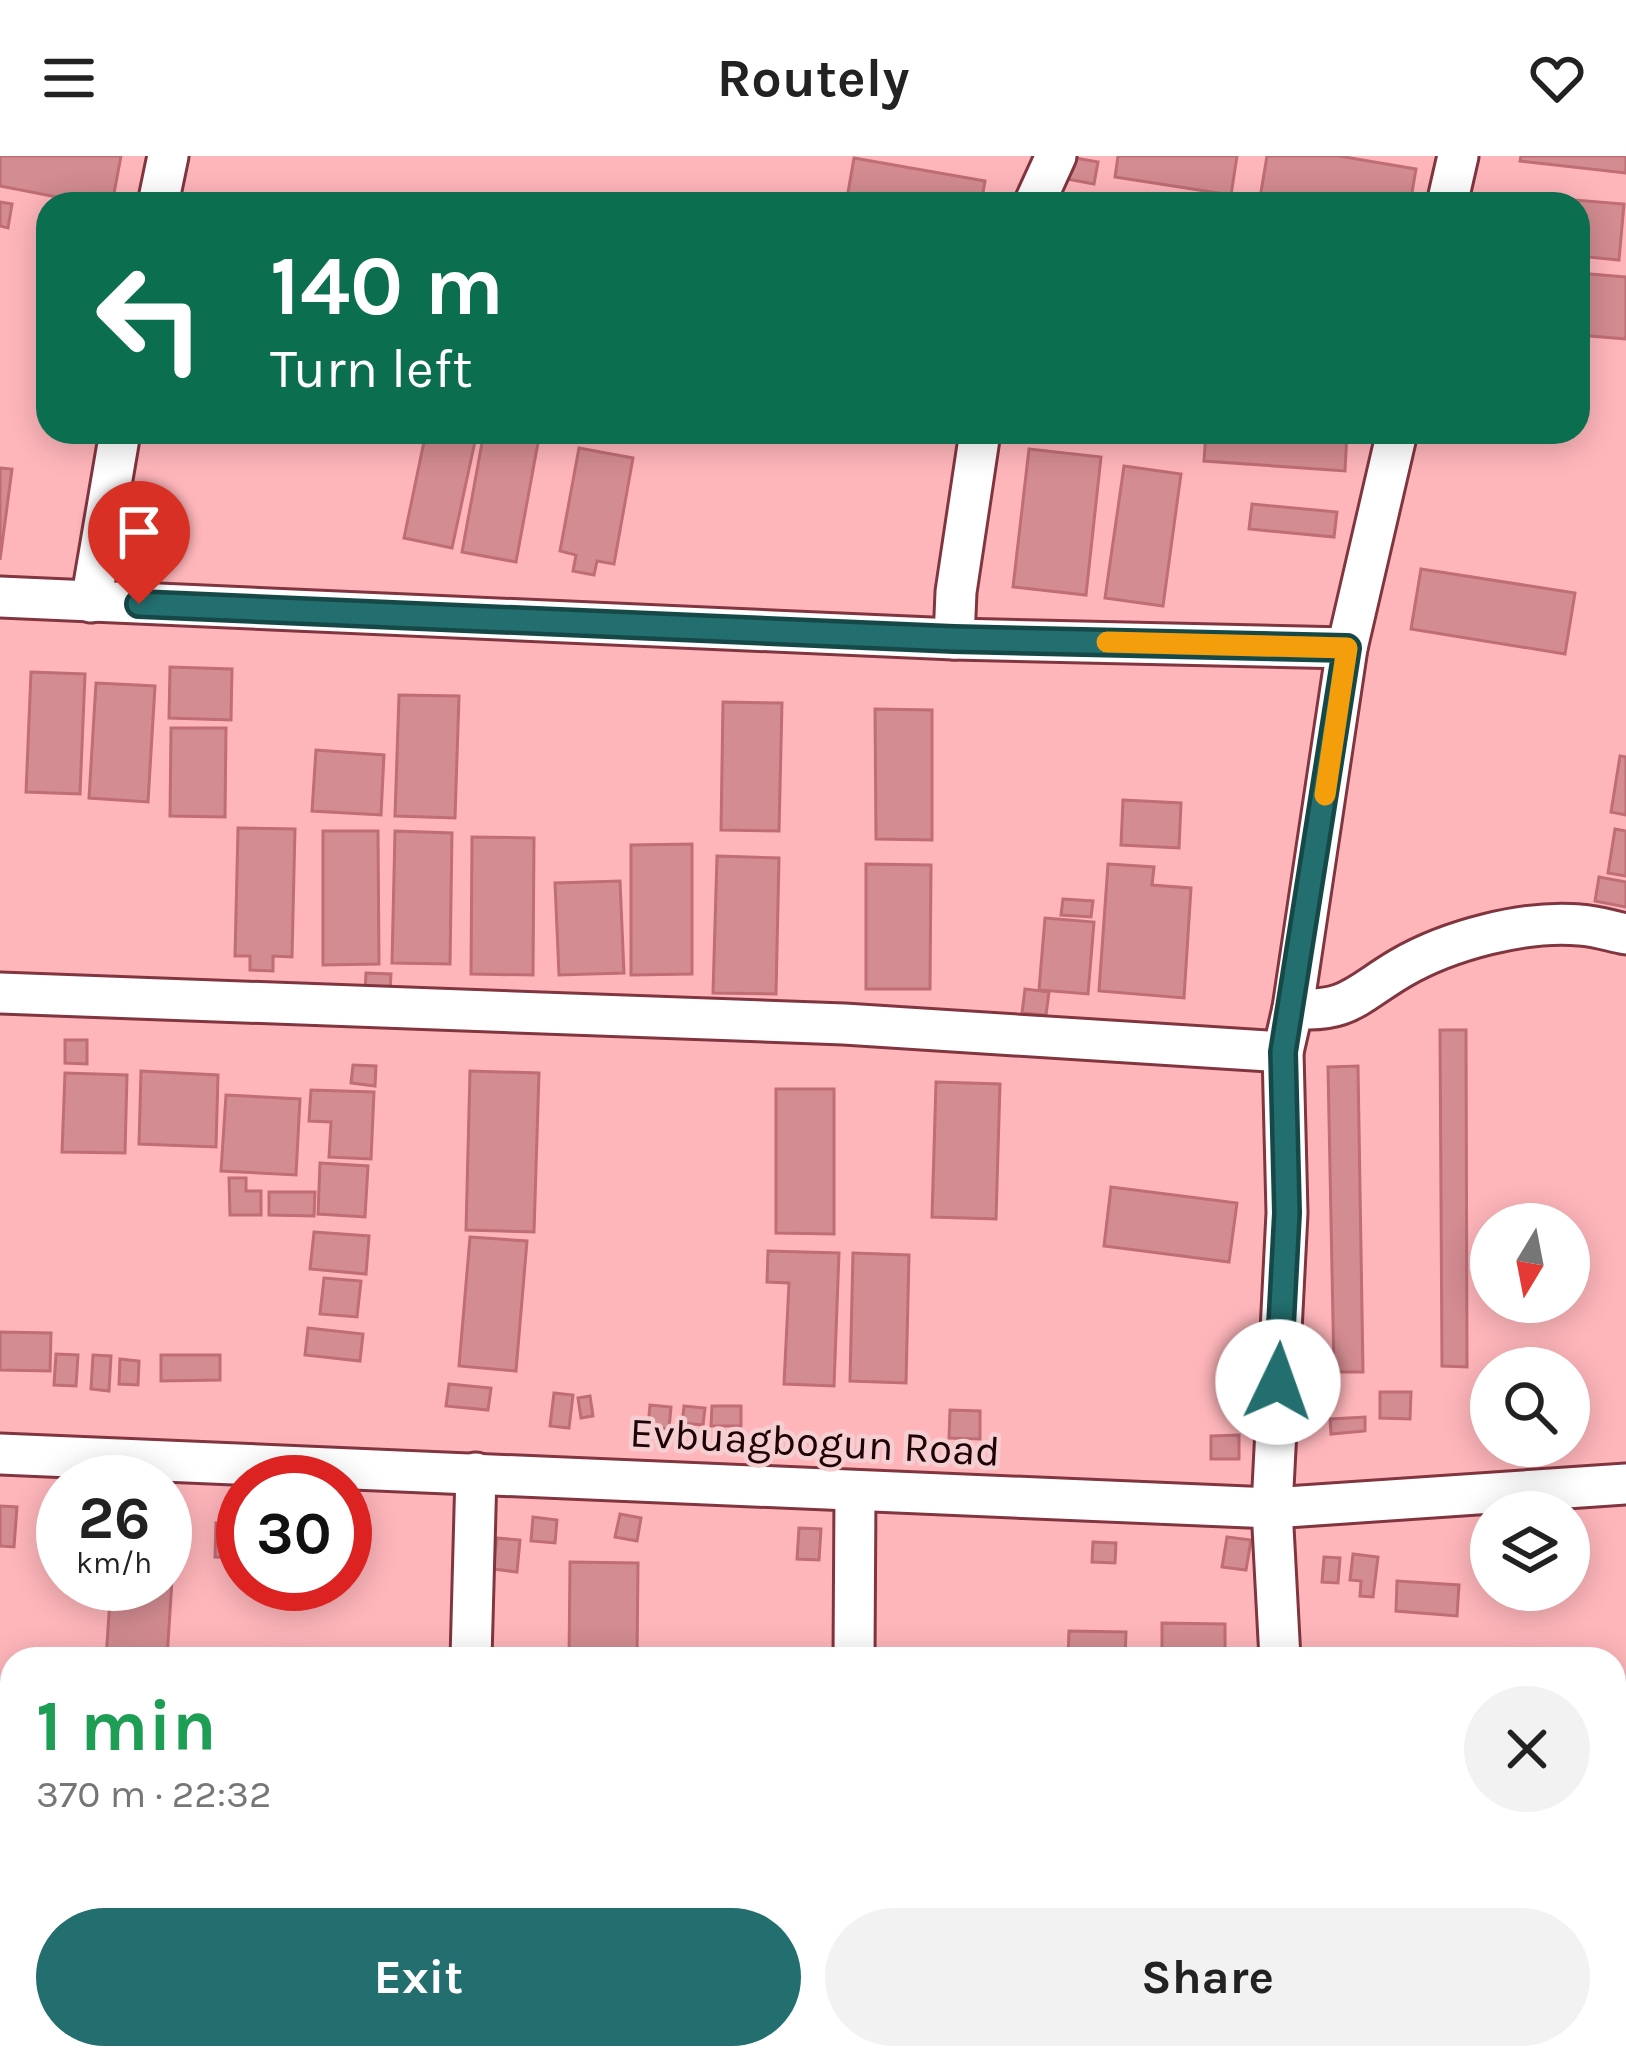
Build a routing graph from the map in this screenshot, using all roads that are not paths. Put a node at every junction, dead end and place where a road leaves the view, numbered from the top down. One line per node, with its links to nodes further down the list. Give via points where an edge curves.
1 (168, 156): 4 (street)
2 (1056, 156): 5 (street)
3 (1458, 156): 6 (street)
4 (160, 192)
5 (1040, 192)
6 (1450, 192)
7 (118, 444): 11 (street)
8 (978, 444): 12 (street)
9 (1393, 444): 13 (street)
10 (0, 598): 11 (street)
11 (91, 602): 12 (street)
12 (954, 639): 13 (street)
13 (1347, 648): 16 (street)
14 (1626, 934): 16 (street, via 1580,925 1492,936 1403,967 1352,1002 1323,1011)
15 (0, 993): 17 (street, via 844,1024)
16 (1293, 1008): 17 (street)
17 (1283, 1052): 22 (street, via 1287,1213)
18 (0, 1454): 19 (street, Evbuagbogun Road)
19 (476, 1473): 21 (street, Evbuagbogun Road); 23 (street)
20 (1626, 1484): 22 (street, Evbuagbogun Road)
21 (855, 1493): 22 (street, Evbuagbogun Road); 24 (street)
22 (1272, 1508): 25 (street)
23 (471, 1647)
24 (854, 1647)
25 (1279, 1647)

